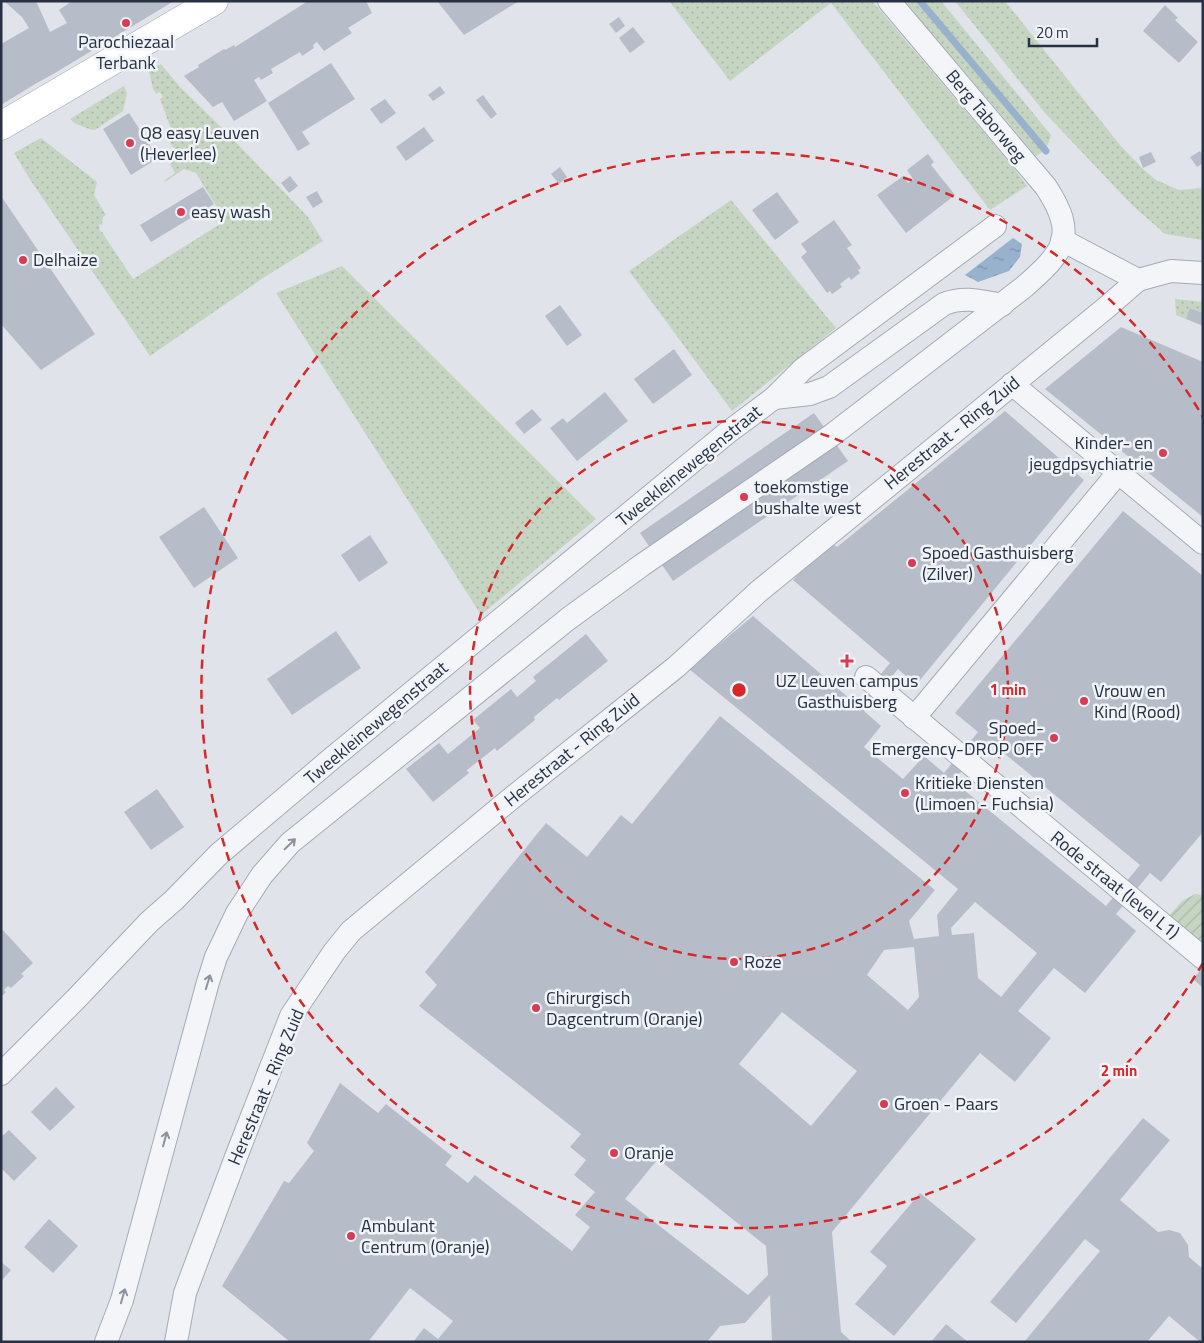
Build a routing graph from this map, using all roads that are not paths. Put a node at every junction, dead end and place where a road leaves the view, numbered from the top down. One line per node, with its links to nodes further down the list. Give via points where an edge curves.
1 (214, 1): 3 (main road)
2 (889, 1): 5 (street, Berg Taborweg, via 1046,187 1062,214)
3 (1, 126)
4 (996, 226): 10 (street, Tweekleinewegenstraat, via 803,369)
5 (1062, 240): 7 (street); 8 (street, via 1053,260)
6 (1203, 273): 7 (street, via 1171,271)
7 (1138, 280): 9 (street, Herestraat - Ring Zuid)
8 (1002, 305): 10 (street, Tweekleinewegenstraat, via 969,299 944,304 829,387 810,394); 17 (street, one-way to 8, via 122,1300 216,957 237,913 275,859 347,796 568,619 832,435)
9 (1012, 384): 11 (street); 18 (street, Herestraat - Ring Zuid, via 884,499 758,592 676,667 351,931 291,1016 185,1293)
10 (774, 398): 16 (street, Tweekleinewegenstraat, via 719,439 219,854)
11 (1118, 472): 12 (street); 14 (street)
12 (1203, 544)
13 (866, 677): 14 (street, Rode straat (level L1))
14 (914, 718): 15 (street, Rode straat (level L1))
15 (1203, 958)
16 (1, 1074)
17 (106, 1342)
18 (176, 1342)

